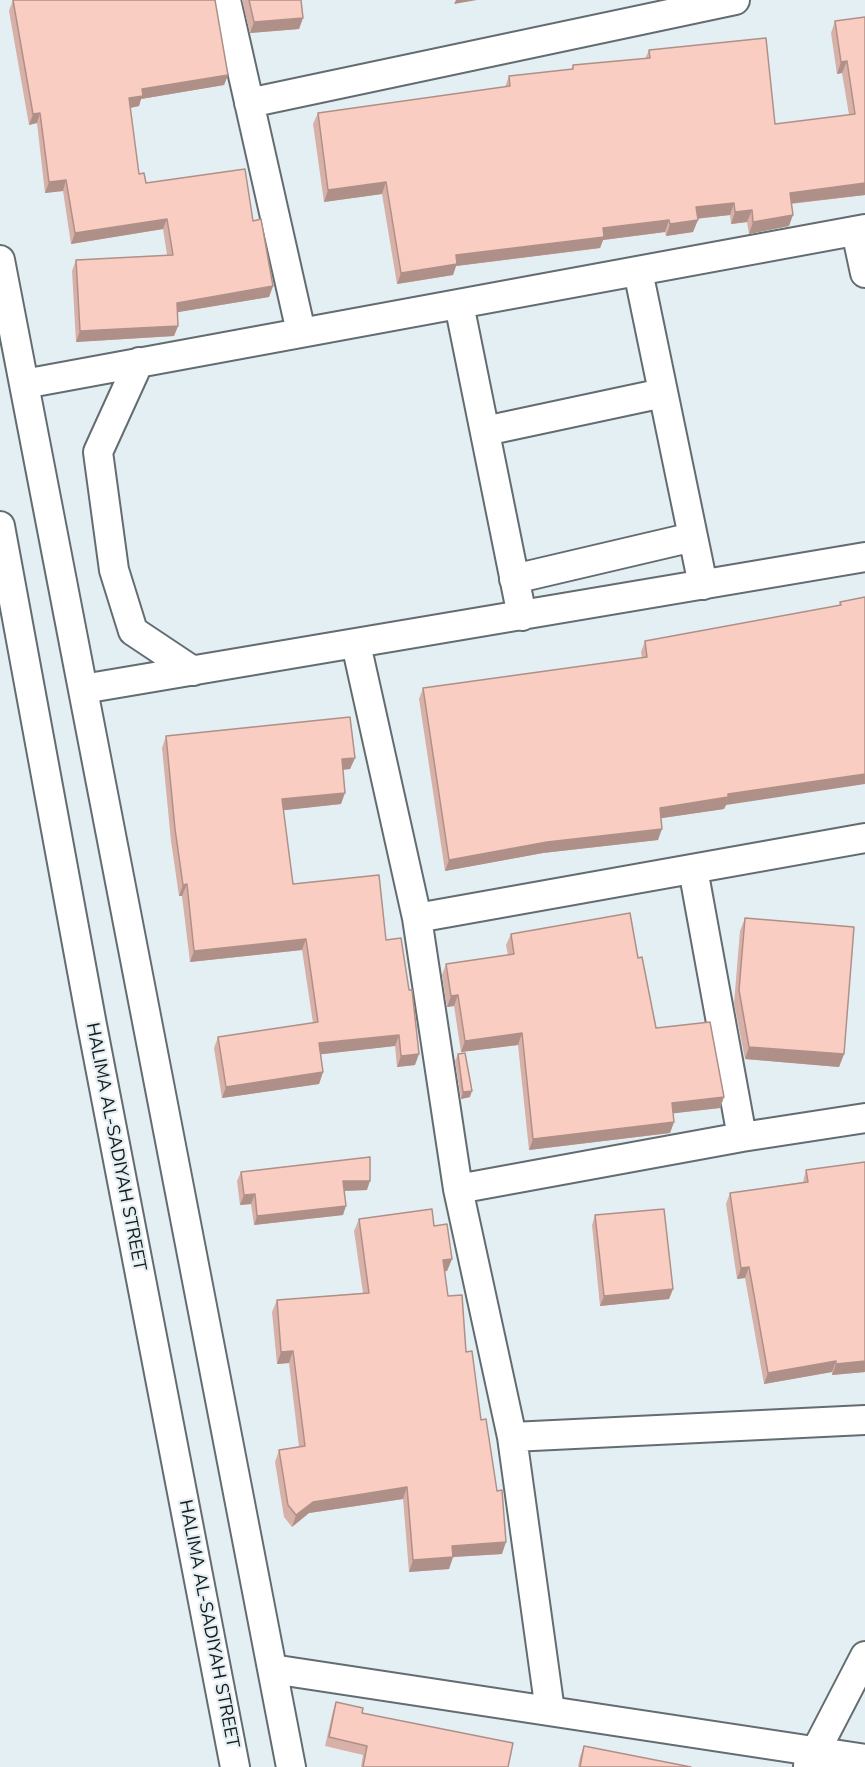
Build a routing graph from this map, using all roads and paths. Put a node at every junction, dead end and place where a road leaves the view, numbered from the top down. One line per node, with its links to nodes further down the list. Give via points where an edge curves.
1 (226, 0): 4 (street)
2 (735, 0): 3 (street)
3 (646, 9): 4 (street)
4 (249, 103): 10 (street)
5 (860, 230): 7 (street); 8 (street)
6 (0, 260): 12 (street)
7 (638, 271): 9 (street); 13 (street)
8 (865, 273)
9 (459, 304): 10 (street); 14 (street)
10 (301, 332): 11 (street)
11 (139, 362): 12 (street); 22 (street, via 98,452 114,570 133,630)
12 (24, 384): 23 (street)
13 (663, 393): 14 (street); 16 (street)
14 (485, 431): 18 (street)
15 (0, 526): 37 (street, HALIMA AL-SADIYAH STREET)
16 (693, 537): 18 (street); 19 (street)
17 (865, 557): 19 (street)
18 (514, 579): 20 (street)
19 (703, 585): 20 (street)
20 (522, 616): 21 (street)
21 (356, 644): 22 (street); 26 (street)
22 (193, 671): 23 (street)
23 (83, 689): 33 (street)
24 (865, 838): 25 (street)
25 (693, 868): 26 (street); 28 (street)
26 (417, 918): 29 (street)
27 (865, 1118): 28 (street)
28 (742, 1137): 29 (street)
29 (458, 1189): 31 (street)
30 (865, 1420): 31 (street)
31 (512, 1437): 34 (street)
32 (865, 1656): 35 (street)
33 (272, 1669): 34 (street); 38 (street)
34 (550, 1711): 35 (street)
35 (812, 1759): 36 (street)
36 (865, 1759)
37 (236, 1767)
38 (291, 1767)

